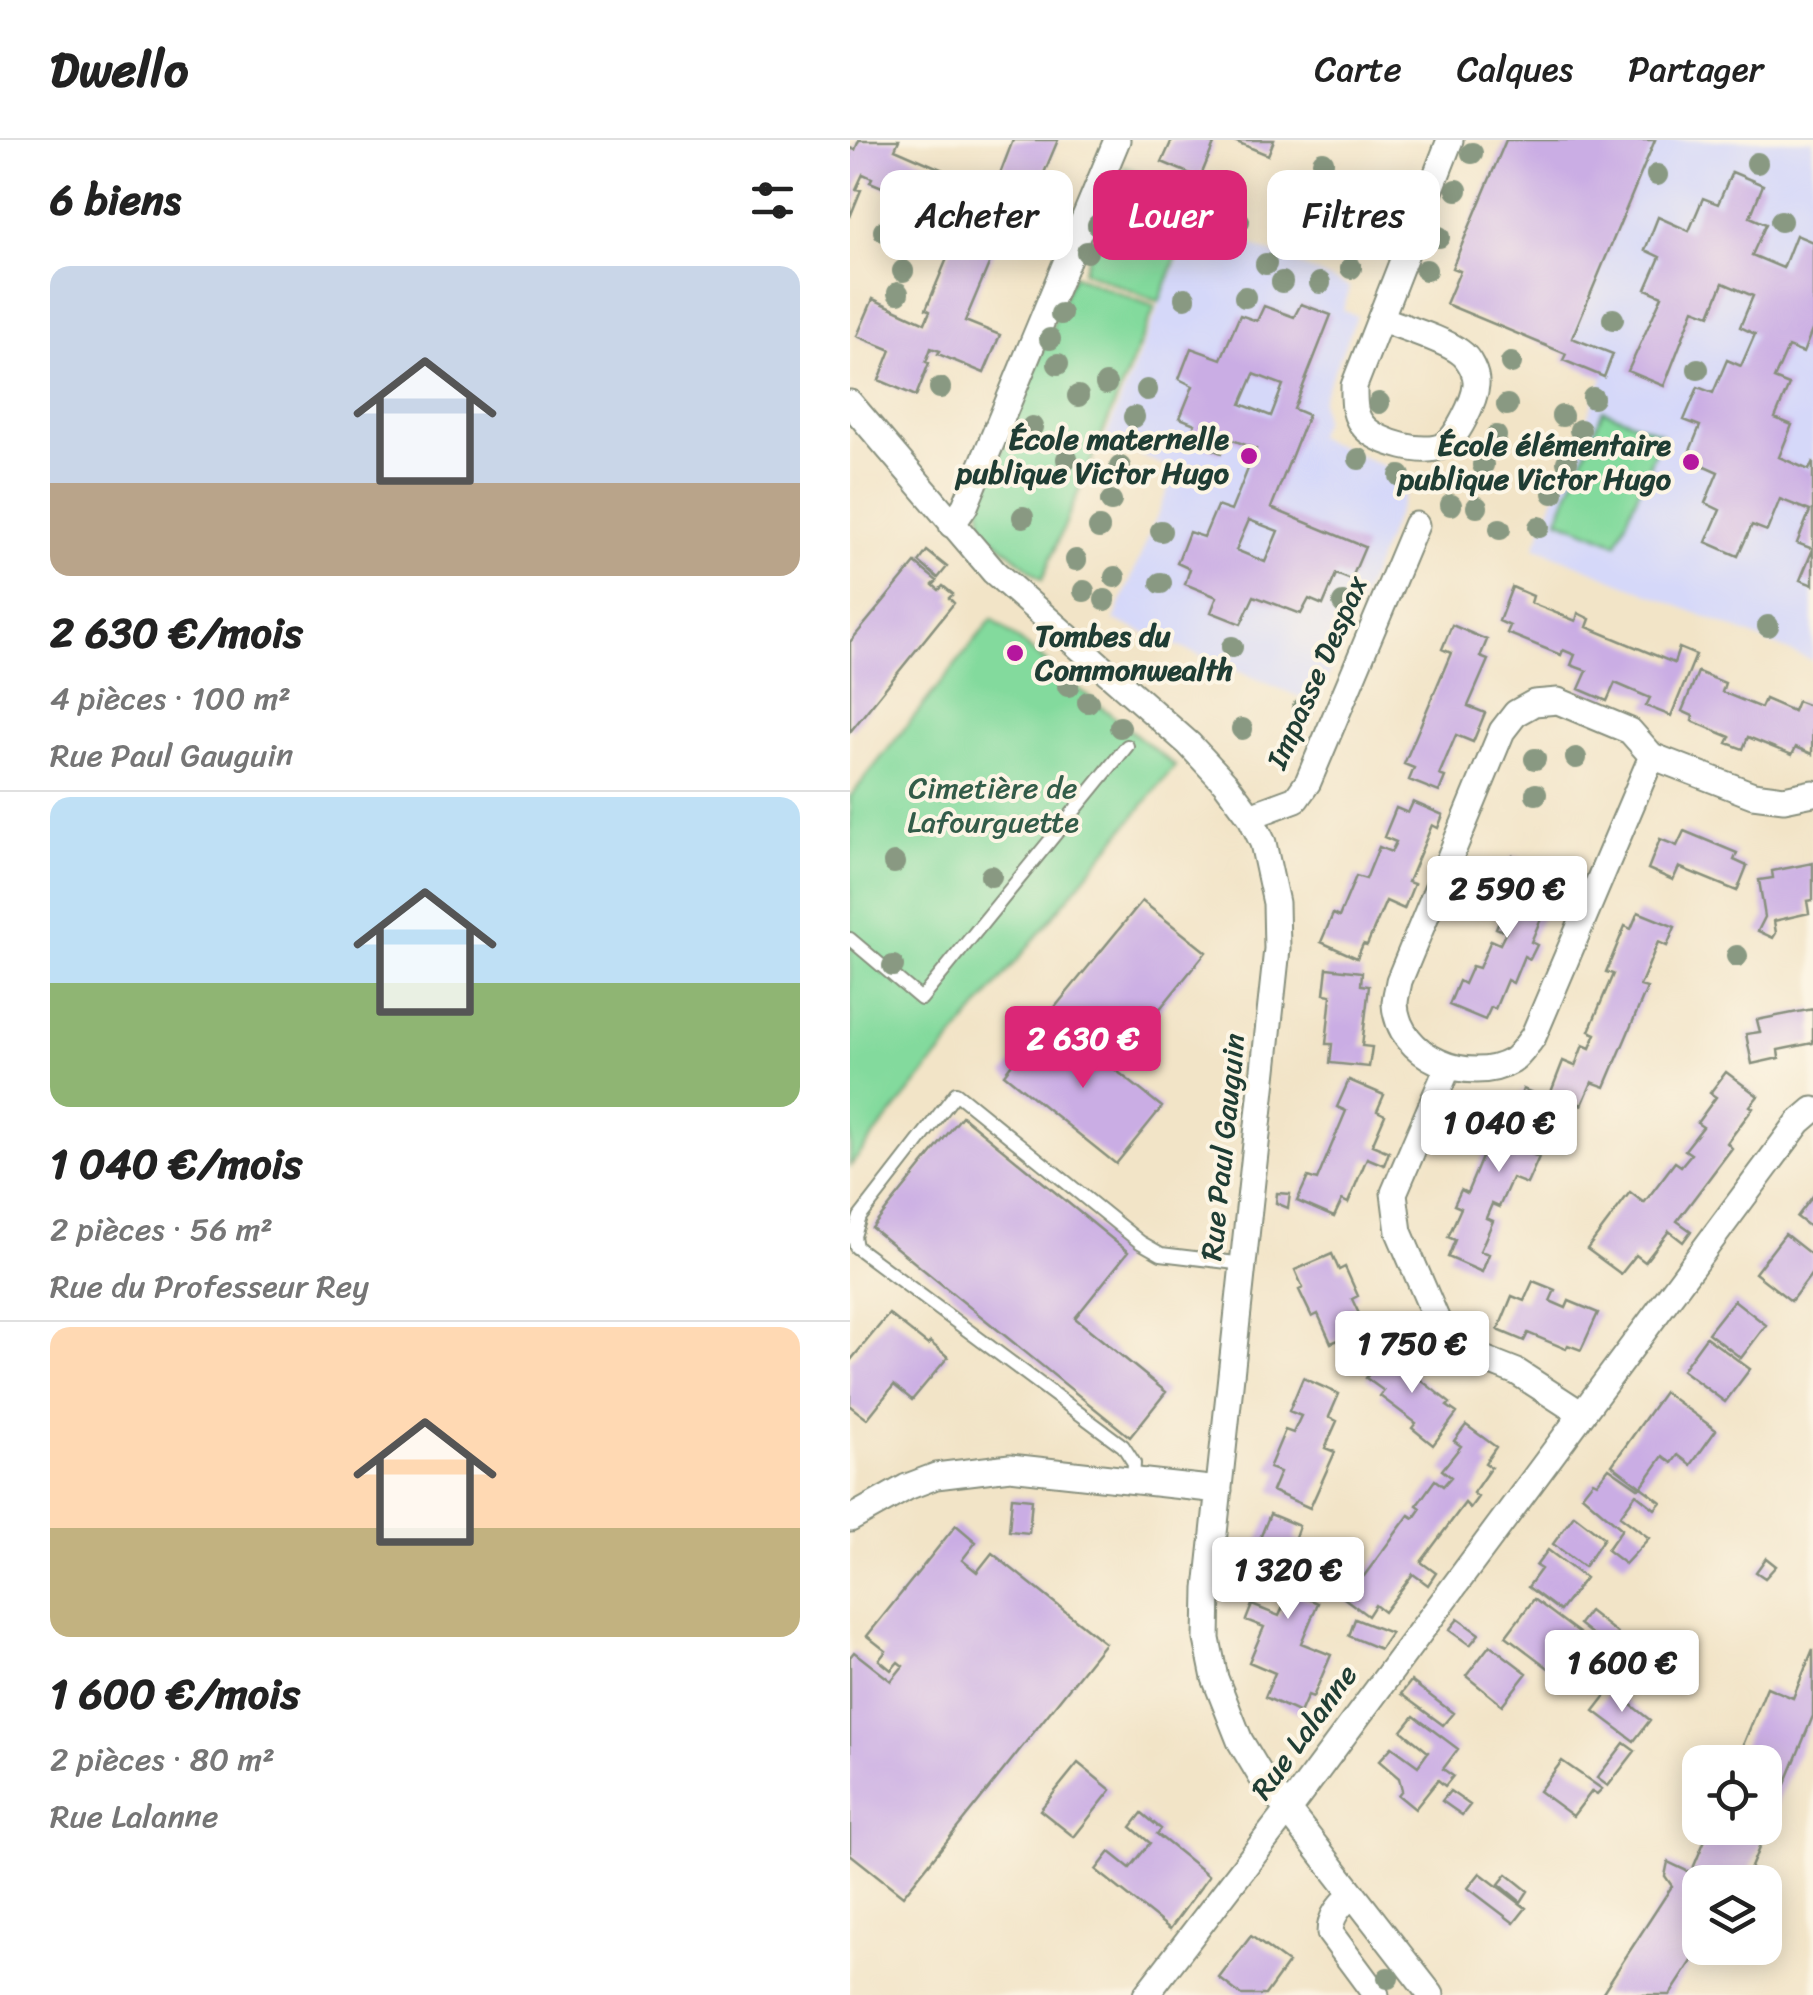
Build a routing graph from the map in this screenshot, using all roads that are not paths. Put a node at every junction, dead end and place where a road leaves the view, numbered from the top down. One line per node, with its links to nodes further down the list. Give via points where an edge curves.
1 (1117, 140): 5 (street)
2 (1450, 140): 3 (street)
3 (1382, 319): 3 (street, via 1354,386 1354,411 1366,430 1412,450 1446,444 1457,434 1476,386 1473,368 1461,352)
4 (850, 402): 5 (street, Rue Paul Gauguin)
5 (952, 524): 10 (street, Rue Paul Gauguin, via 994,572 1189,744)
6 (1416, 525): 10 (street, Impasse Despax, via 1308,782 1296,799)
7 (1128, 746): 11 (lane, via 922,998)
8 (1652, 756): 9 (street, via 1753,795); 12 (street, via 1533,1037 1513,1060 1486,1069); 12 (street, via 1630,731 1558,701 1534,703 1502,732 1399,980 1395,1006 1405,1032)
9 (1813, 794)
10 (1250, 816): 14 (street, Rue Paul Gauguin, via 1271,872 1277,950)
11 (850, 939)
12 (1448, 1068): 15 (street, via 1394,1193 1399,1232 1439,1325 1454,1343)
13 (1808, 1121): 15 (street, Rue Lalanne)
14 (1244, 1264): 16 (lane, via 1161,1254 1140,1242 956,1093 860,1217 856,1248 1122,1446 1134,1464); 17 (street, Rue Paul Gauguin)
15 (1580, 1413): 19 (street, Rue Lalanne)
16 (1133, 1480): 17 (street); 18 (street, via 1010,1467 936,1476)
17 (1219, 1490): 19 (street, Rue Paul Gauguin, via 1207,1622 1214,1678 1240,1740)
18 (850, 1519)
19 (1288, 1810): 20 (street, Rue Paul Gauguin); 21 (street, Rue Lalanne)
20 (1353, 1894): 22 (street, via 1330,1923 1330,1934); 23 (street, Rue Paul Gauguin)
21 (1146, 1995)
22 (1376, 1995)
23 (1431, 1995)

